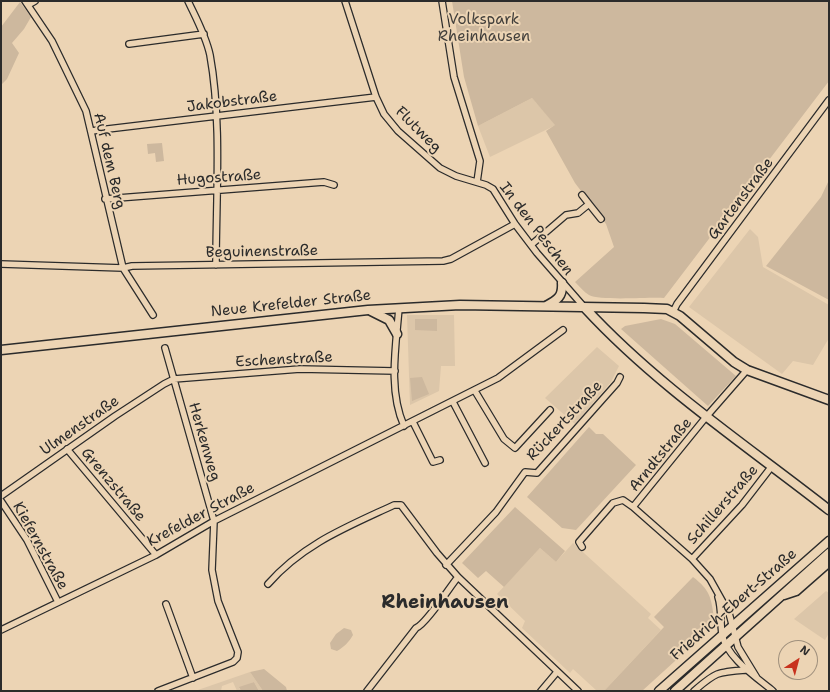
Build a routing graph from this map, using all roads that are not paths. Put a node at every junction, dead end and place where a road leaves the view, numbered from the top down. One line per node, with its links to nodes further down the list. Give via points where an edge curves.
1 (35, 1): 5 (street)
2 (188, 1): 6 (street)
3 (346, 1): 8 (street, Flutweg)
4 (442, 1): 12 (street, In den Peschen, via 454,78 480,162)
5 (26, 3): 11 (street, Auf dem Berg, via 52,41 86,111)
6 (204, 34): 7 (street); 10 (street, via 210,54)
7 (129, 44)
8 (376, 97): 10 (street, Jakobstraße); 12 (street, Flutweg, via 384,114 398,131 434,164 456,176)
9 (829, 100): 29 (street, Gartenstraße)
10 (216, 116): 11 (street, Jakobstraße); 14 (street)
11 (91, 131): 16 (street, Auf dem Berg)
12 (477, 182): 19 (street, In den Peschen, via 493,189)
13 (334, 185): 14 (street, Hugostraße, via 324,182)
14 (216, 191): 16 (street, Hugostraße); 22 (street)
15 (582, 195): 17 (street)
16 (105, 199): 23 (street, Auf dem Berg)
17 (589, 204): 18 (street); 20 (street, via 578,213 566,215)
18 (601, 219)
19 (515, 224): 20 (street, In den Peschen); 22 (street, Beguinenstraße, via 443,261)
20 (531, 245): 24 (street, In den Peschen)
21 (1, 264): 23 (street, Beguinenstraße)
22 (216, 265): 23 (street, Beguinenstraße)
23 (122, 268): 30 (street)
24 (562, 283): 25 (main road, via 560,298); 27 (street, In den Peschen)
25 (545, 307): 26 (main road, Neue Krefelder Straße, via 460,305); 27 (main road, Neue Krefelder Straße)
26 (399, 308): 28 (main road, Neue Krefelder Straße); 32 (street)
27 (585, 308): 29 (main road, via 667,309); 43 (main road, via 642,363)
28 (368, 310): 32 (main road, via 389,320); 34 (main road, Neue Krefelder Straße)
29 (673, 312): 35 (main road)
30 (152, 315)
31 (563, 330): 39 (street, Krefelder Straße, via 498,378)
32 (397, 334): 36 (street)
33 (165, 348): 38 (street, Herkenweg)
34 (1, 350)
35 (747, 370): 40 (main road); 43 (street, Arndtstraße)
36 (395, 371): 38 (street, Eschenstraße, via 300,368); 45 (street, via 398,411)
37 (620, 377): 61 (street, Rückertstraße, via 537,473 525,472 496,512)
38 (174, 380): 46 (street, Ulmenstraße, via 164,384); 54 (street, Herkenweg)
39 (475, 391): 41 (street, Krefelder Straße); 42 (street, via 504,439 514,448)
40 (829, 400)
41 (453, 402): 44 (street, Krefelder Straße); 48 (street)
42 (550, 410)
43 (706, 417): 49 (main road); 52 (street, Arndtstraße)
44 (413, 422): 45 (street, Krefelder Straße); 47 (street, via 433,462)
45 (404, 426): 54 (street, Krefelder Straße)
46 (67, 449): 50 (street, Ulmenstraße); 58 (street, Grenzstraße)
47 (440, 460)
48 (485, 463)
49 (772, 466): 53 (main road); 59 (street, Schillerstraße, via 742,505)
50 (1, 496)
51 (1, 501): 66 (street, Kiefernstraße, via 27,540)
52 (633, 507): 56 (street, via 623,500 613,503 579,542); 59 (street)
53 (829, 510)
54 (214, 521): 58 (street, Krefelder Straße); 75 (street, Herkenweg, via 212,570 216,592 238,652 233,662)
55 (829, 541): 68 (main road, Friedrich-Ebert-Straße)
56 (582, 547)
57 (829, 552): 65 (main road, Friedrich-Ebert-Straße)
58 (156, 555): 66 (street, Krefelder Straße)
59 (692, 559): 64 (street)
60 (829, 562): 65 (main road, Friedrich-Ebert-Straße, via 796,591)
61 (446, 565): 62 (street); 63 (street, via 401,505 394,505 318,541 292,560)
62 (458, 577): 74 (street); 78 (street, via 436,608 421,626 416,628)
63 (268, 584)
64 (714, 587): 68 (street, via 729,613); 70 (street, via 721,613)
65 (783, 595): 71 (main road, Friedrich-Ebert-Straße)
66 (58, 602): 69 (street, Krefelder Straße)
67 (166, 604): 75 (street)
68 (732, 627): 70 (main road, Friedrich-Ebert-Straße); 71 (street)
69 (1, 630)
70 (722, 634): 72 (street); 81 (main road, Friedrich-Ebert-Straße)
71 (734, 638): 72 (main road, Friedrich-Ebert-Straße); 76 (street)
72 (726, 644): 73 (street); 82 (main road, Friedrich-Ebert-Straße)
73 (746, 670): 76 (street); 83 (street, via 711,676)
74 (557, 672): 79 (street); 80 (street)
75 (193, 678): 77 (street)
76 (758, 678): 84 (street)
77 (158, 691)
78 (367, 691)
79 (541, 691)
80 (578, 691)
81 (659, 691)
82 (675, 691)
83 (694, 691)
84 (773, 691)

